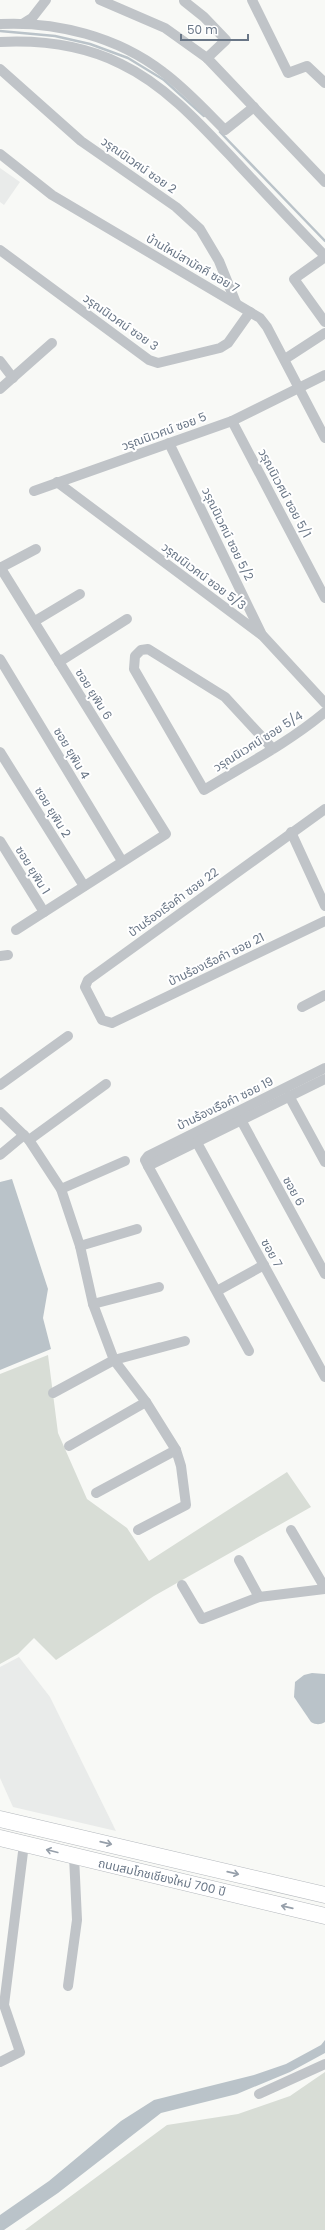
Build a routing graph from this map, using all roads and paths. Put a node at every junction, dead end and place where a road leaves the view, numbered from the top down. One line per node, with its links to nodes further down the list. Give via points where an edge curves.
1 (46, 0): 5 (street, via 32,18)
2 (100, 0): 8 (street, via 165,28)
3 (252, 0): 10 (street, via 288,73 307,66)
4 (184, 1): 8 (street, via 226,40)
5 (24, 23): 6 (street); 11 (street, via 80,33 105,41 154,65 175,81 225,130)
6 (0, 24)
7 (0, 42): 15 (street, via 41,42 74,47 105,57 138,73 180,106 214,138)
8 (207, 58): 11 (street)
9 (0, 69): 16 (street, วรุณนิเวศน์ ซอย 2, via 81,141 176,207 200,229 219,261)
10 (325, 84)
11 (254, 106): 13 (street)
12 (0, 154): 16 (street, บ้านใหม่สามัคคี ซอย 7, via 52,195)
13 (325, 182)
14 (0, 250): 17 (street, วรุณนิเวศน์ ซอย 3, via 149,360 158,363 220,348 228,343)
15 (325, 257): 18 (street, via 294,279)
16 (236, 303): 17 (street, บ้านใหม่สามัคคี ซอย 7)
17 (250, 312): 21 (street, บ้านใหม่สามัคคี ซอย 7, via 260,318 267,327)
18 (325, 322)
19 (325, 333): 21 (street)
20 (52, 343): 24 (street)
21 (285, 360): 25 (street, บ้านใหม่สามัคคี ซอย 7)
22 (0, 361): 24 (street)
23 (325, 375): 25 (street, วรุณนิเวศน์ ซอย 5)
24 (13, 378): 26 (street)
25 (301, 388): 27 (street, วรุณนิเวศน์ ซอย 5); 28 (street, บ้านใหม่สามัคคี ซอย 7)
26 (0, 389)
27 (232, 421): 29 (street, วรุณนิเวศน์ ซอย 5); 35 (street, วรุณนิเวศน์ ซอย 5/1)
28 (325, 438)
29 (169, 443): 30 (street, วรุณนิเวศน์ ซอย 5); 38 (street, วรุณนิเวศน์ ซอย 5/2)
30 (57, 482): 31 (street, วรุณนิเวศน์ ซอย 5); 38 (street, วรุณนิเวศน์ ซอย 5/3)
31 (34, 491)
32 (36, 549): 33 (street)
33 (0, 568): 37 (street, ซอย ยุพิน 6)
34 (80, 594): 37 (street)
35 (325, 598)
36 (127, 619): 40 (street)
37 (35, 621): 40 (street, ซอย ยุพิน 6)
38 (263, 636): 41 (street, วรุณนิเวศน์ ซอย 5/3)
39 (0, 659): 48 (street, ซอย ยุพิน 4)
40 (59, 662): 48 (street, ซอย ยุพิน 6, via 166,834)
41 (325, 703)
42 (325, 712): 43 (street, วรุณนิเวศน์ ซอย 5/4, via 302,732)
43 (273, 749): 43 (street, วรุณนิเวศน์ ซอย 5/4, via 204,790 134,669 133,659 141,650 148,649 226,697)
44 (0, 752): 49 (street, ซอย ยุพิน 2)
45 (325, 809): 46 (street, บ้านร้องเรือคำ ซอย 22)
46 (291, 832): 50 (street); 56 (street, บ้านร้องเรือคำ ซอย 22, via 88,980 85,987 102,1020 107,1023)
47 (0, 842): 51 (street, ซอย ยุพิน 1)
48 (122, 861): 49 (street)
49 (84, 886): 51 (street)
50 (325, 906)
51 (44, 912): 53 (street)
52 (325, 921): 56 (street, บ้านร้องเรือคำ ซอย 21)
53 (16, 930)
54 (325, 995): 55 (street)
55 (302, 1007)
56 (118, 1021)
57 (68, 1036): 61 (street)
58 (325, 1068): 70 (street, บ้านร้องเรือคำ ซอย 19, via 148,1156 145,1160)
59 (325, 1079): 62 (street)
60 (106, 1084): 65 (street)
61 (0, 1085)
62 (289, 1096): 64 (street); 69 (street)
63 (0, 1112): 65 (street)
64 (241, 1120): 66 (street); 75 (street, ซอย 6)
65 (26, 1138): 67 (street); 71 (street)
66 (196, 1141): 70 (street); 74 (street, ซอย 7)
67 (0, 1155)
68 (125, 1161): 71 (street)
69 (325, 1162)
70 (148, 1166): 77 (street)
71 (60, 1189): 73 (street)
72 (137, 1229): 73 (street)
73 (80, 1246): 78 (street)
74 (264, 1265): 77 (street); 82 (street, ซอย 7)
75 (325, 1274)
76 (158, 1286): 78 (street)
77 (217, 1291): 80 (street)
78 (93, 1304): 81 (street)
79 (185, 1341): 81 (street)
80 (249, 1351)
81 (114, 1360): 83 (street); 84 (street)
82 (325, 1377)
83 (53, 1393)
84 (146, 1402): 85 (street); 86 (street)
85 (69, 1446)
86 (176, 1450): 87 (street); 88 (street, via 181,1466 186,1505)
87 (96, 1493)
88 (138, 1530)
89 (291, 1530): 92 (street)
90 (239, 1560): 93 (street)
91 (182, 1585): 93 (street, via 202,1618)
92 (325, 1588): 93 (street)
93 (259, 1597)
94 (0, 1819): 98 (main road, ถนนสมโภชเชียงใหม่ 700 ปี, one-way to 98)
95 (0, 1838): 96 (main road, ถนนสมโภชเชียงใหม่ 700 ปี)
96 (24, 1844): 97 (main road, ถนนสมโภชเชียงใหม่ 700 ปี, one-way to 96); 101 (street, via 4,2006 20,2052)
97 (74, 1856): 99 (main road, ถนนสมโภชเชียงใหม่ 700 ปี, one-way to 97); 100 (street, via 77,1920)
98 (325, 1895)
99 (325, 1916)
100 (68, 1986)
101 (0, 2062)
102 (325, 2064): 103 (street)
103 (259, 2094)

